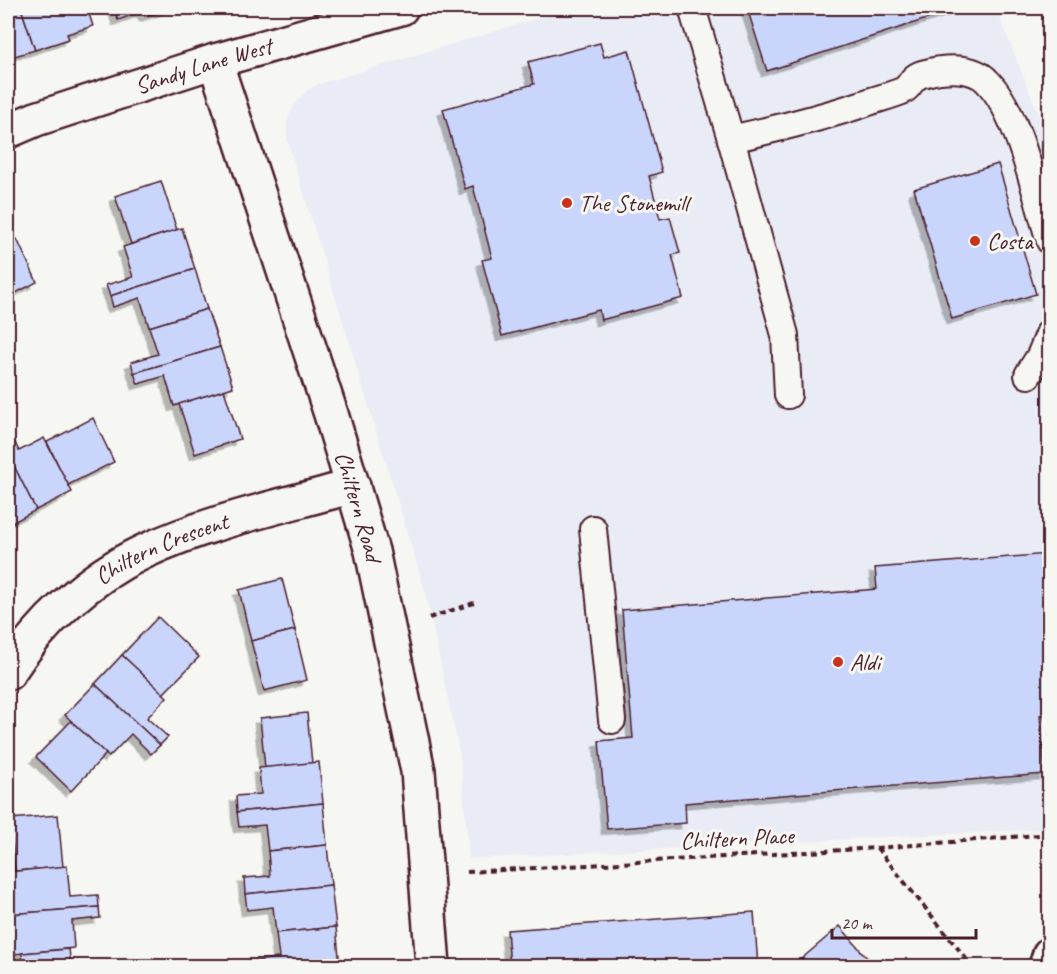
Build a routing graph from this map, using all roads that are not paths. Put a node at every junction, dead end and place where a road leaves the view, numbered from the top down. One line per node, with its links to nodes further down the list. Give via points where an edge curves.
1 (401, 8): 3 (street, Sandy Lane West)
2 (692, 8): 5 (lane)
3 (215, 62): 4 (street, Sandy Lane West); 10 (street, Chiltern Road)
4 (8, 131)
5 (731, 139): 6 (lane, via 823,117 905,90 914,77 928,72 975,73 995,91 1016,131); 9 (lane, via 785,335)
6 (1050, 241)
7 (1050, 332): 8 (lane)
8 (1028, 375)
9 (788, 395)
10 (353, 486): 12 (street, Chiltern Crescent, via 185,534 141,553 98,579 63,607); 15 (street, Chiltern Road, via 372,551 418,771)
11 (593, 529): 13 (lane)
12 (8, 674)
13 (612, 720)
14 (1050, 954): 16 (street)
15 (433, 966)
16 (1046, 966)

